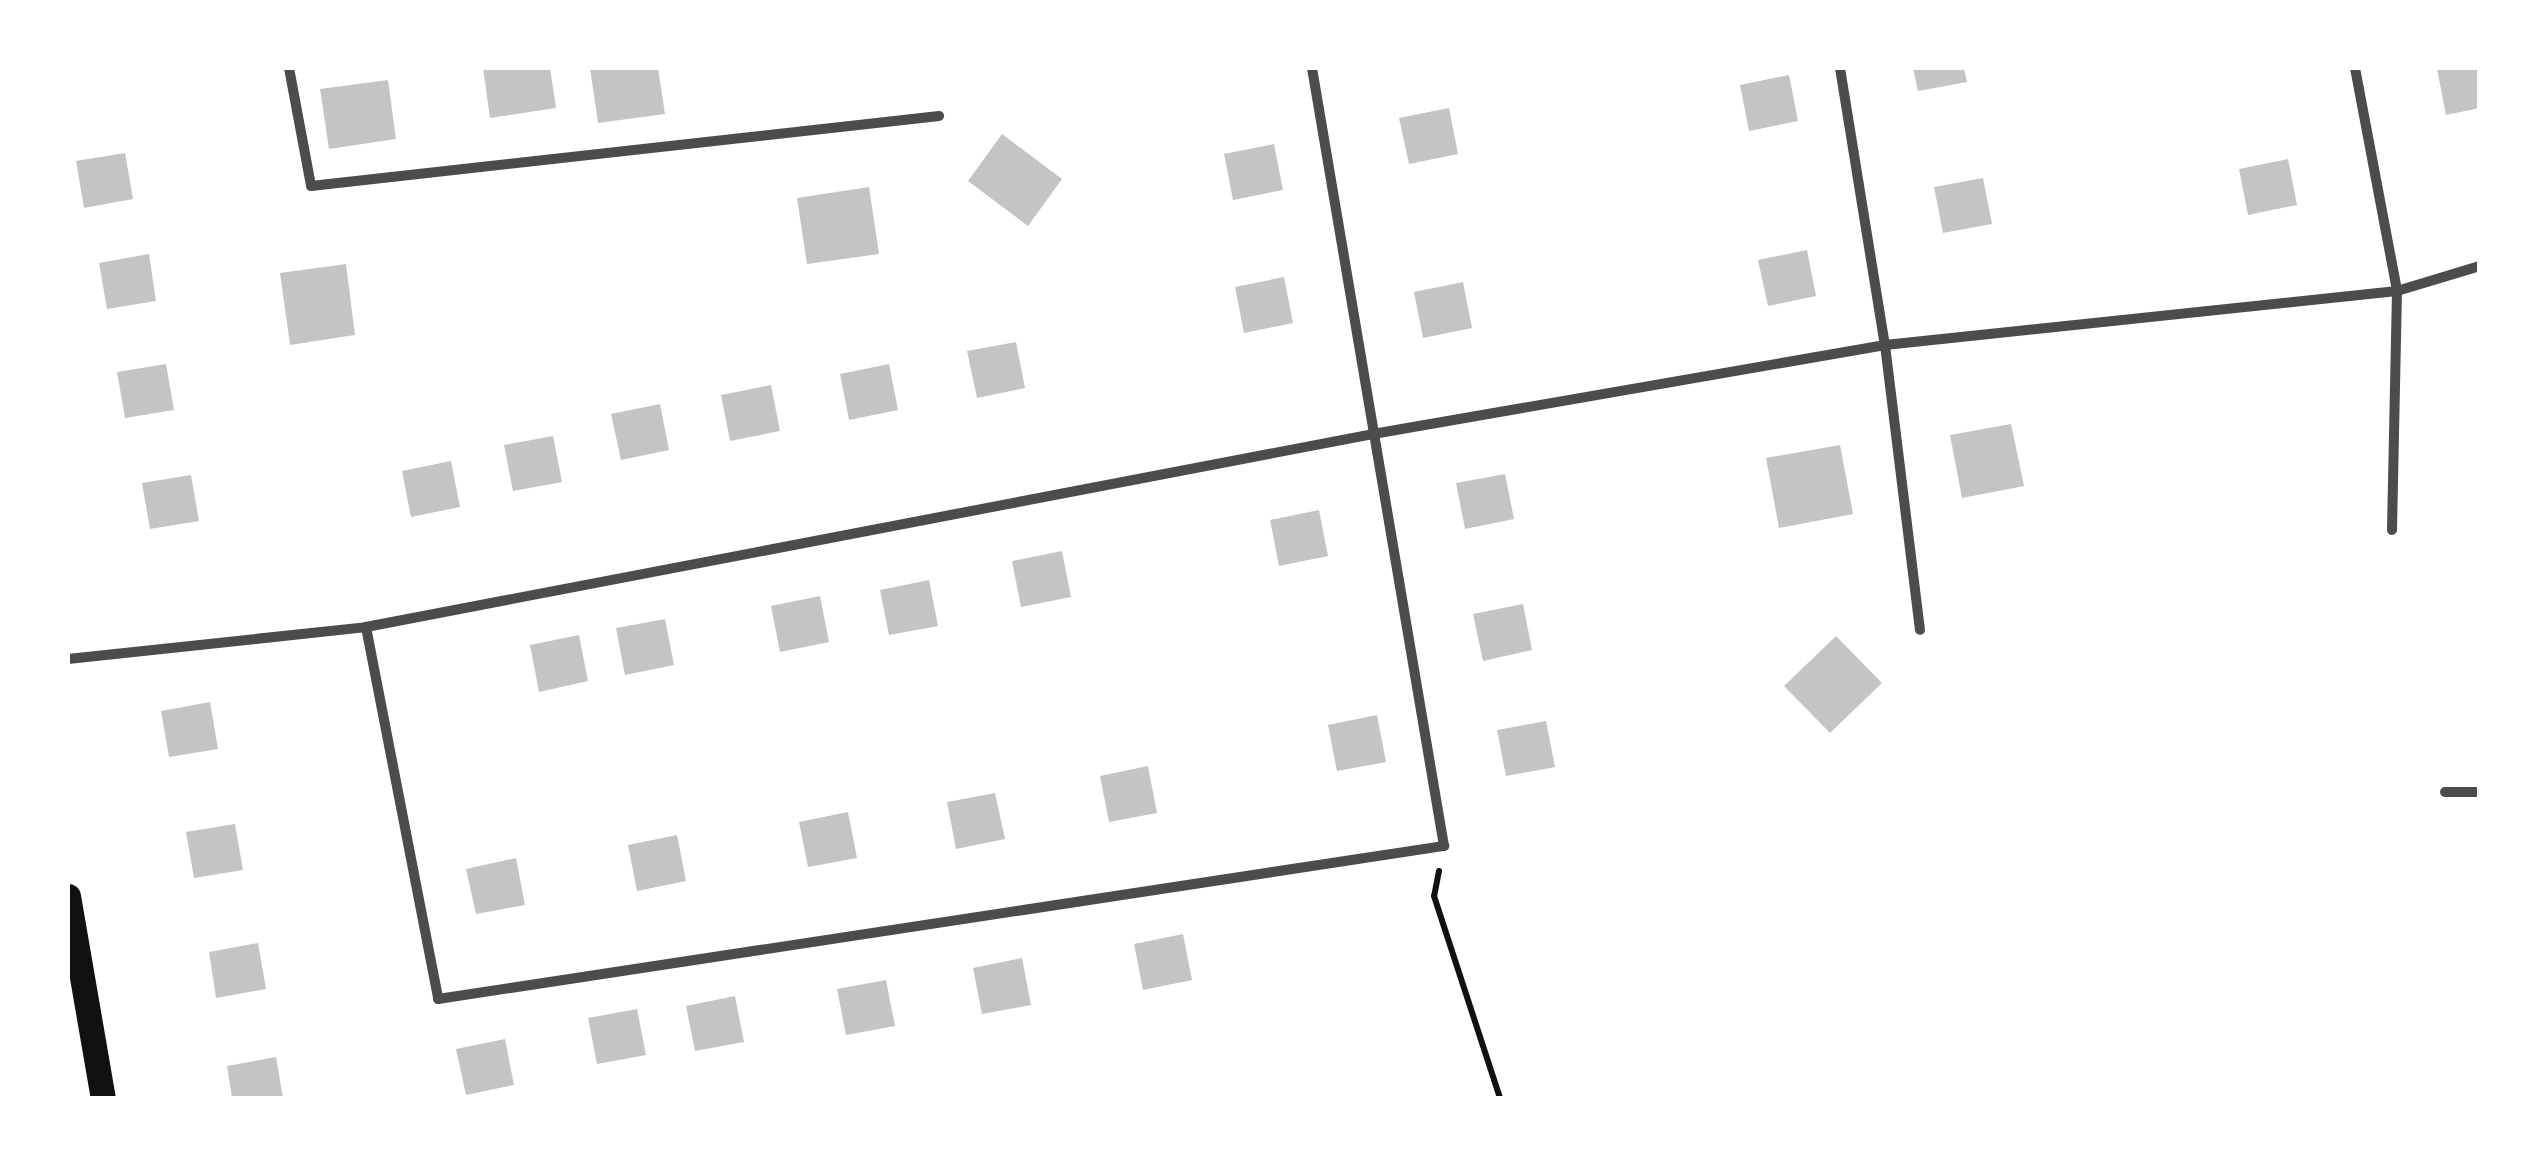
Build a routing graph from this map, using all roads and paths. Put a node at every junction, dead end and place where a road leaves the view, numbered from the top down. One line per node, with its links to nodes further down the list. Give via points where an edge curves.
1 (289, 68): 5 (street, via 311,186)
2 (1312, 68): 9 (street)
3 (1840, 68): 8 (street)
4 (2355, 68): 7 (street)
5 (940, 116)
6 (2480, 266): 7 (street)
7 (2397, 290): 8 (street); 10 (street)
8 (1885, 345): 9 (street); 12 (street)
9 (1373, 434): 11 (street); 16 (street)
10 (2392, 530)
11 (366, 627): 13 (street); 16 (street, via 438,999)
12 (1920, 630)
13 (68, 659)
14 (2445, 792): 15 (street)
15 (2480, 792)
16 (1444, 846): 19 (path, via 1434,896)
17 (68, 896): 18 (main road)
18 (104, 1098)
19 (1500, 1098)

